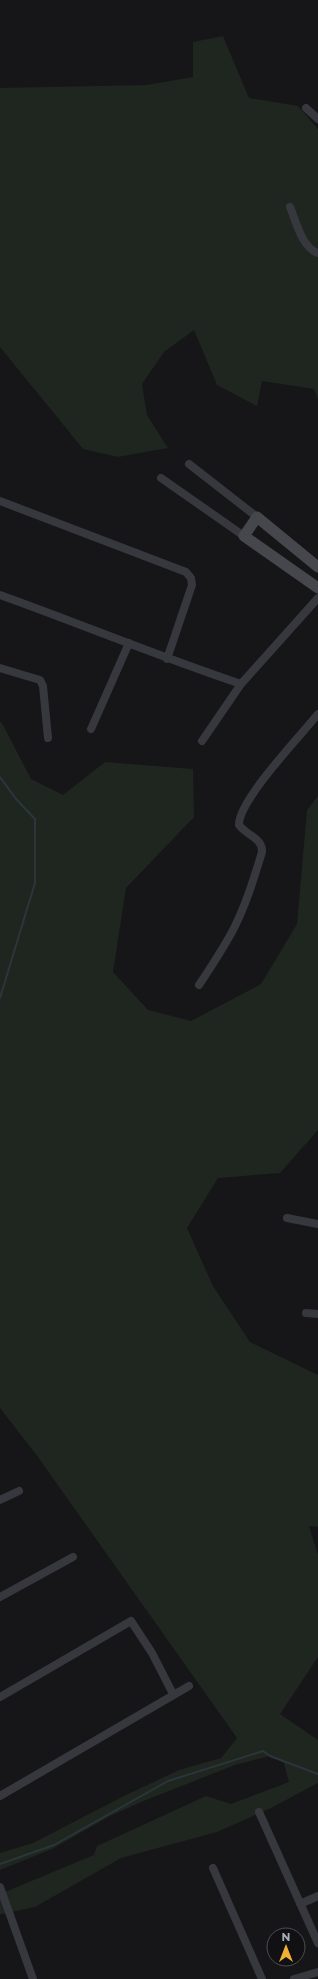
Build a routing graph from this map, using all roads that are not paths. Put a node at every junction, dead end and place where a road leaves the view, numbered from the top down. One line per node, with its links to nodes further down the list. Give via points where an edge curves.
1 (306, 108): 2 (street)
2 (318, 118)
3 (290, 207): 4 (street, via 305,242 311,251)
4 (318, 253)
5 (189, 464): 8 (street)
6 (161, 478): 9 (street)
7 (0, 501): 15 (street, via 186,572 191,578 192,585)
8 (257, 518): 9 (street); 10 (street)
9 (244, 536): 11 (street)
10 (318, 567)
11 (318, 588)
12 (0, 595): 14 (street)
13 (318, 598): 17 (street)
14 (129, 643): 15 (street); 19 (street)
15 (167, 659): 17 (street)
16 (0, 668): 20 (street, via 40,680 43,686)
17 (241, 684): 21 (street)
18 (318, 714): 22 (street, via 260,783 241,815 239,825 259,842 262,852 234,929)
19 (92, 729)
20 (48, 738)
21 (202, 741)
22 (199, 985)
23 (287, 1218): 24 (street)
24 (318, 1224)
25 (306, 1312): 26 (street)
26 (318, 1314)
27 (19, 1491): 28 (street)
28 (0, 1500)
29 (73, 1557): 30 (street)
30 (0, 1597)
31 (189, 1686): 34 (street)
32 (172, 1692): 33 (street, via 132,1621)
33 (0, 1697)
34 (0, 1796)
35 (259, 1812): 39 (street)
36 (213, 1868): 43 (street)
37 (0, 1887): 42 (street)
38 (318, 1896): 39 (street)
39 (300, 1904): 40 (street)
40 (318, 1943)
41 (318, 1972): 44 (street)
42 (33, 1979)
43 (262, 1979)
44 (294, 1979)

